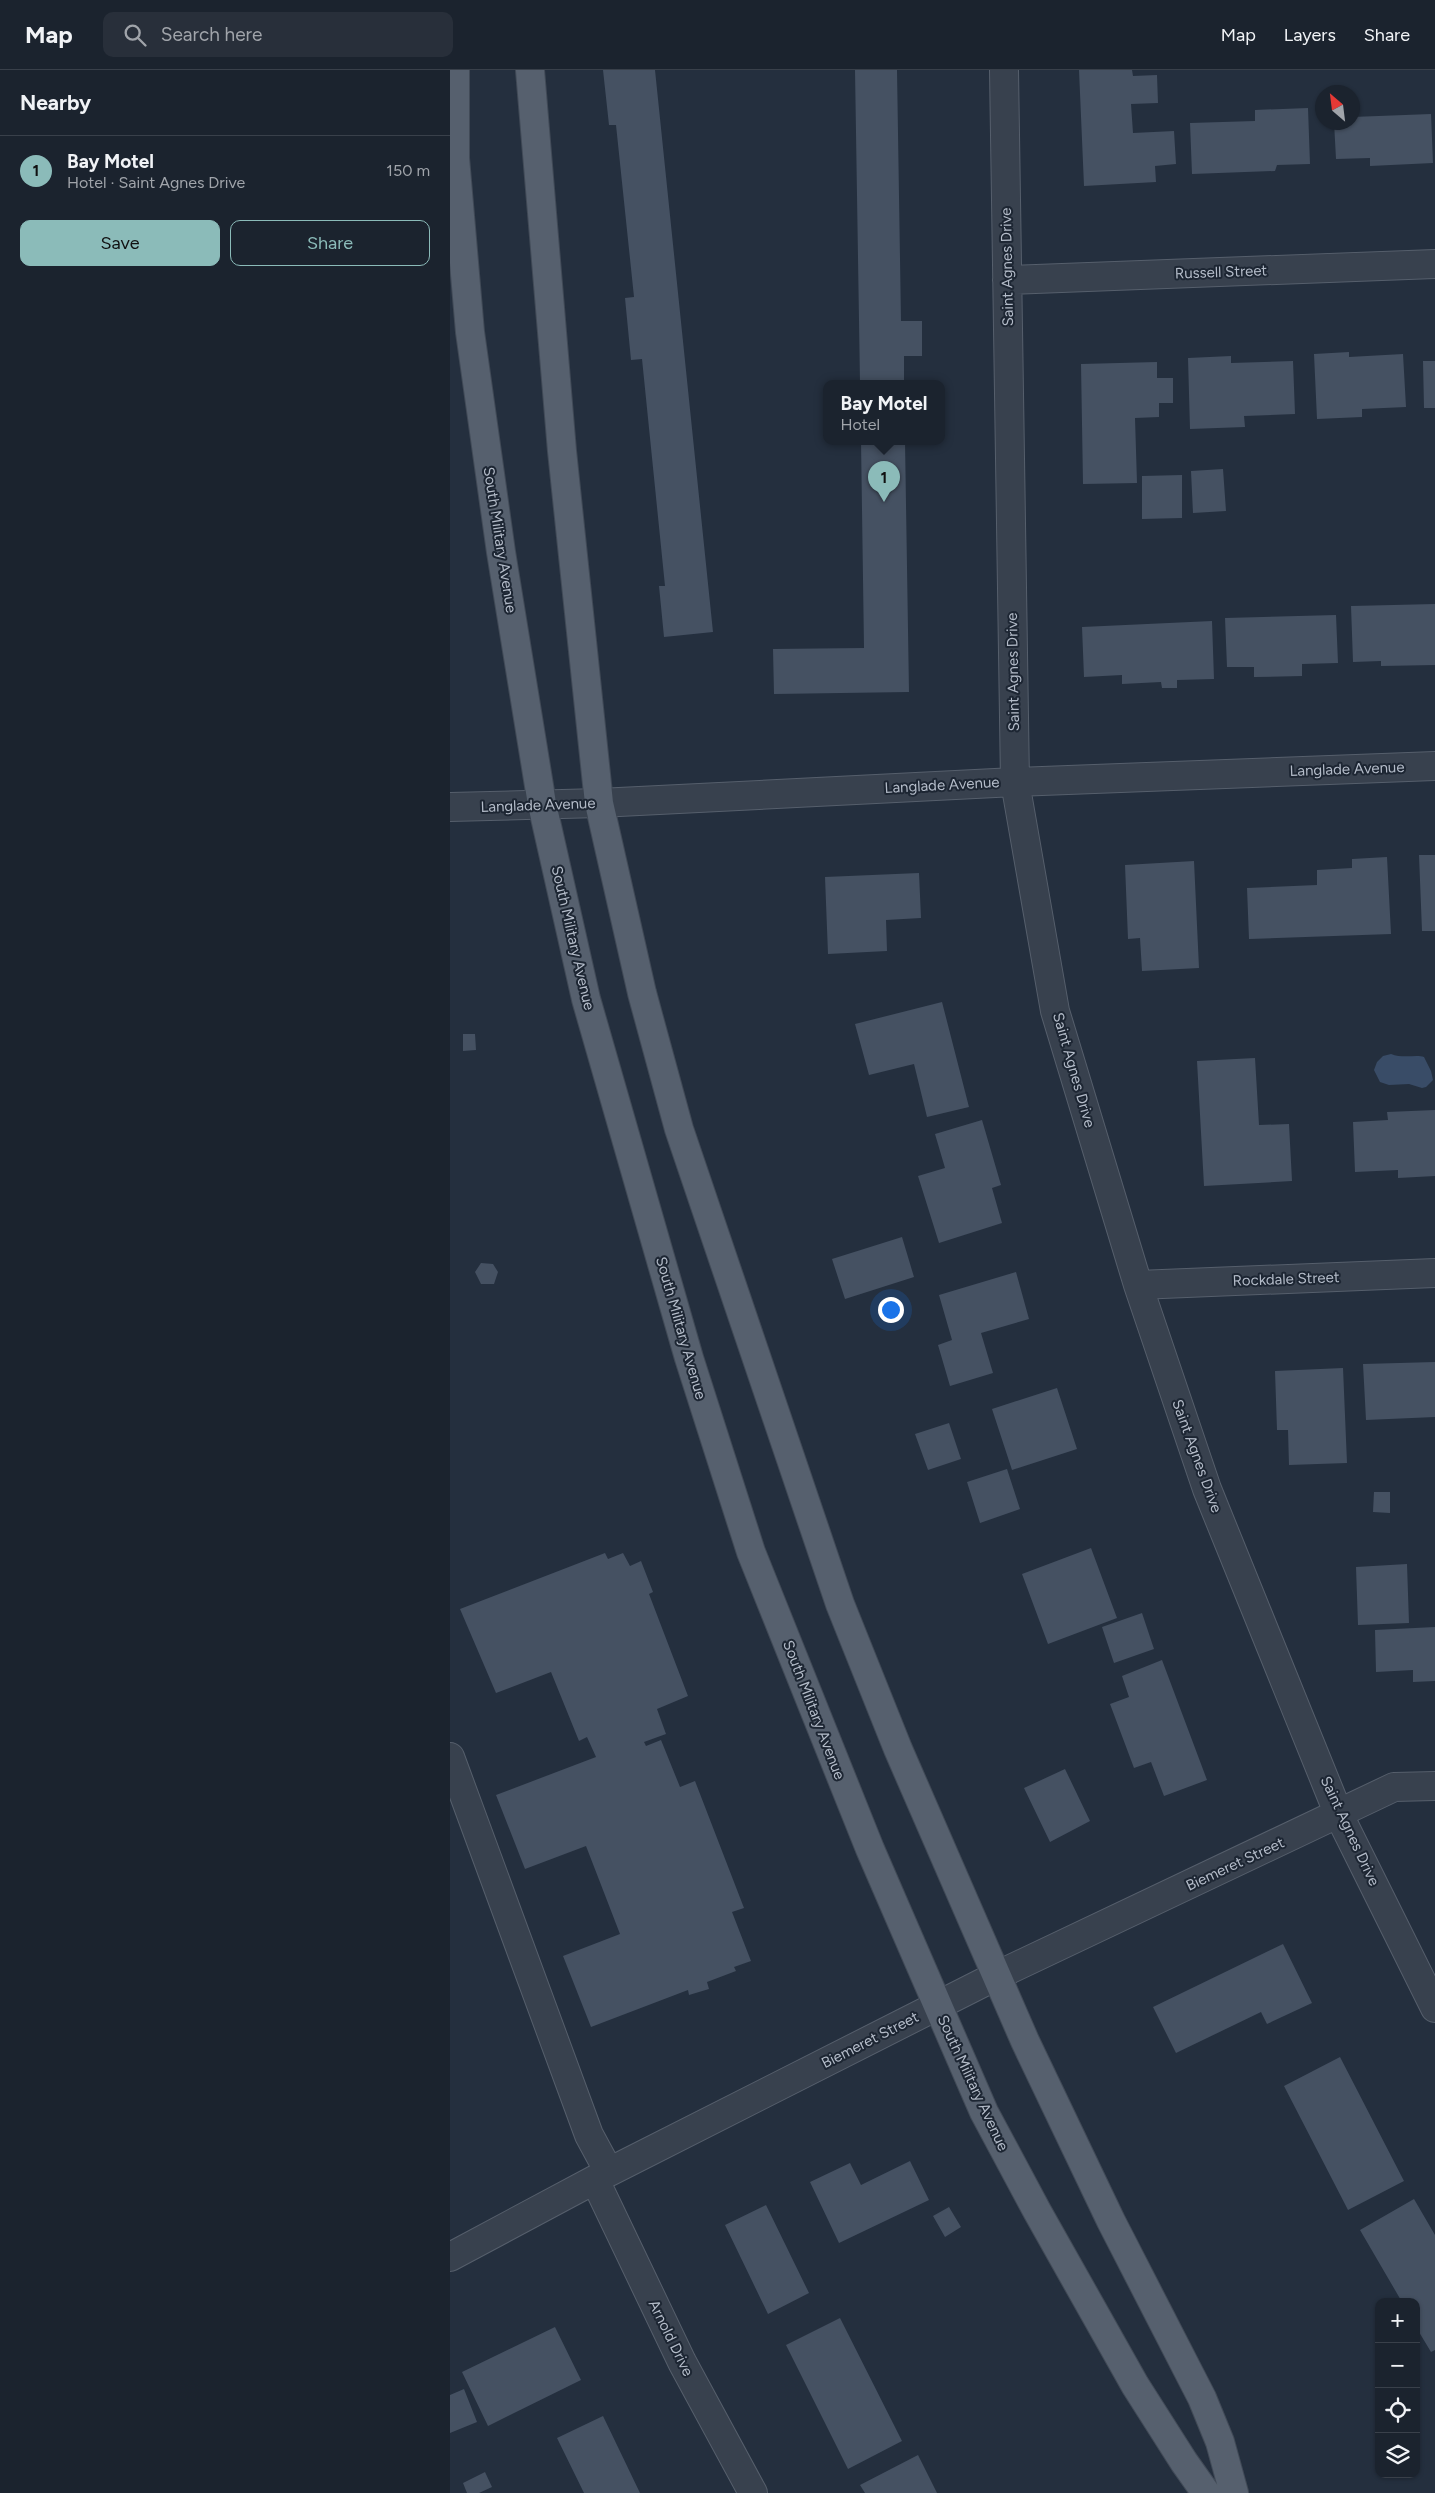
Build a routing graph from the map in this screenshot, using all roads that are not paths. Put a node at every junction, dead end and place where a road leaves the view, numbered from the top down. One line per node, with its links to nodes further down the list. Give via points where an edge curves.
1 (455, 70): 9 (main road, South Military Avenue, via 455,158 470,332 501,552)
2 (530, 70): 8 (main road, via 562,451)
3 (1004, 70): 5 (street, Saint Agnes Drive)
4 (1435, 264): 5 (street, Russell Street)
5 (1007, 280): 7 (street, Saint Agnes Drive)
6 (1435, 766): 7 (street, Langlade Avenue)
7 (1015, 782): 8 (street, Langlade Avenue); 12 (street, Saint Agnes Drive, via 1056,1011)
8 (599, 803): 9 (street, Langlade Avenue); 16 (main road, via 642,994 679,1129 725,1267 840,1604 898,1749)
9 (542, 804): 10 (street, Langlade Avenue); 17 (main road, South Military Avenue, via 586,999 689,1358 751,1552 835,1764)
10 (450, 807)
11 (1435, 1273): 12 (street, Rockdale Street)
12 (1138, 1285): 15 (street, Saint Agnes Drive, via 1207,1489)
13 (450, 1757): 19 (street, Arnold Drive)
14 (1435, 1786): 15 (street, Biemeret Street, via 1394,1787)
15 (1340, 1814): 16 (street, Biemeret Street); 18 (street, Saint Agnes Drive)
16 (996, 1976): 17 (street, Biemeret Street); 23 (main road, via 1111,2221 1202,2398 1220,2442)
17 (937, 2006): 19 (street, Biemeret Street); 22 (main road, South Military Avenue, via 984,2112 1037,2211 1140,2392)
18 (1435, 2008)
19 (602, 2176): 20 (street, Biemeret Street); 21 (street, Arnold Drive, via 682,2362)
20 (450, 2257)
21 (752, 2493)
22 (1206, 2493)
23 (1234, 2493)

